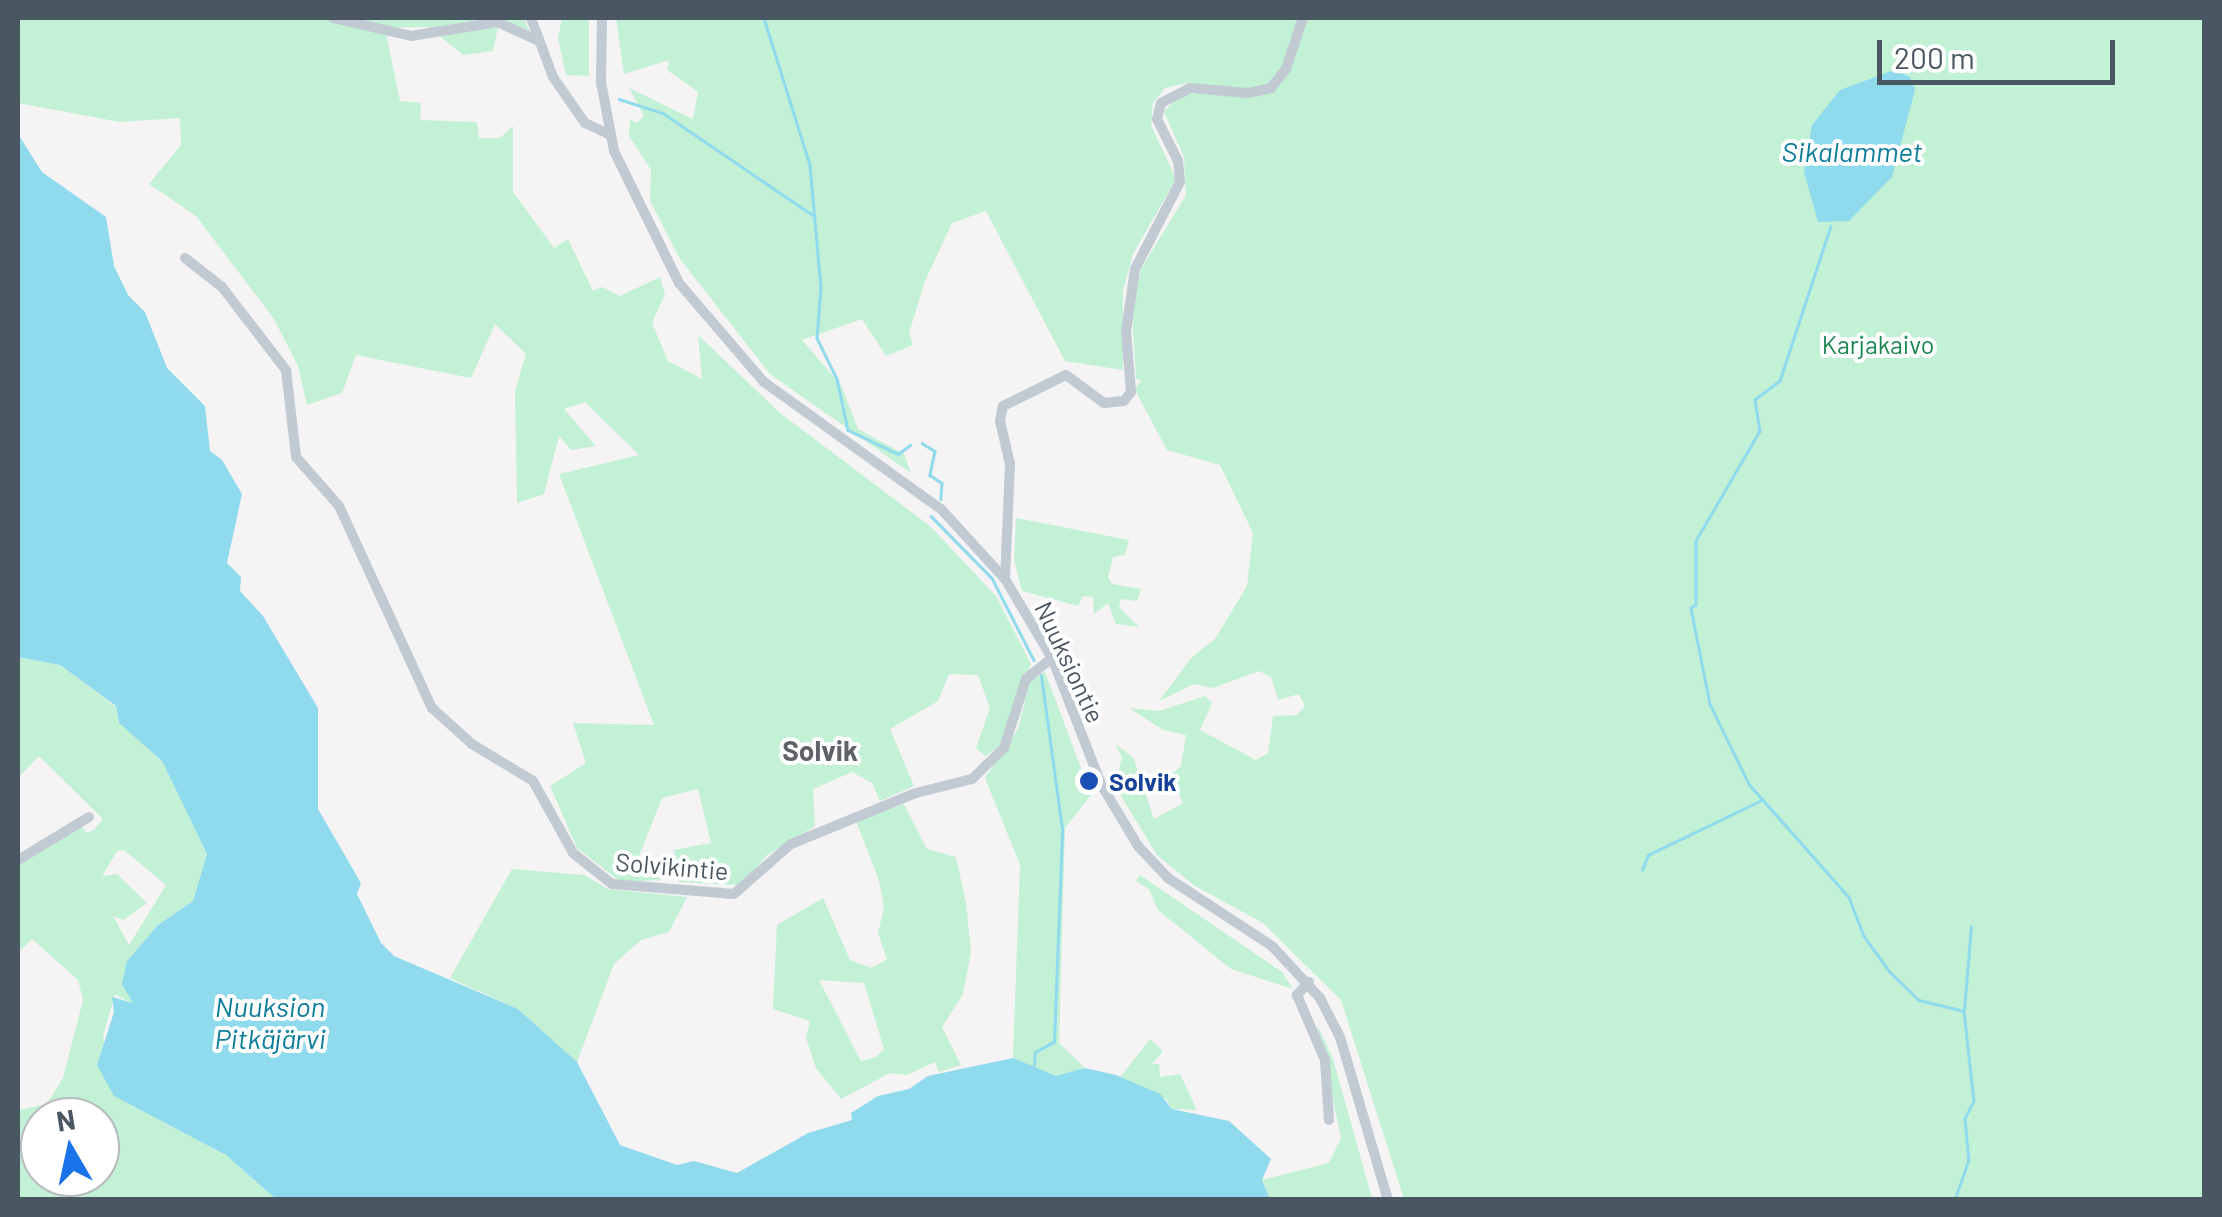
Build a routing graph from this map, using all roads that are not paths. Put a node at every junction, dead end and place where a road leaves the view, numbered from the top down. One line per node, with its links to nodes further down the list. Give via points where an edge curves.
1 (333, 18): 5 (street, via 410,36 496,22)
2 (531, 18): 5 (street)
3 (602, 18): 6 (street, Nuuksiontie)
4 (1303, 18): 8 (street, via 1286,69 1271,88 1178,90 1160,103 1157,118 1178,161 1180,182 1134,269 1126,331 1130,392 1124,401 1104,402 1066,375 1004,406 1000,421 1010,464)
5 (539, 41): 6 (street, via 552,77 585,123)
6 (609, 134): 8 (street, Nuuksiontie, via 665,261 726,344 795,408 941,509)
7 (185, 258): 9 (street, Solvikintie, via 222,287 286,370 296,457 338,506 432,708 472,744 533,781 573,853 612,884 734,894 778,852 829,826 972,778 1004,748 1026,679)
8 (1005, 579): 9 (street, Nuuksiontie)
9 (1052, 658): 12 (street, Nuuksiontie, via 1102,786 1138,846 1168,878 1272,946)
10 (89, 817): 11 (street)
11 (18, 860)
12 (1309, 982): 13 (street, via 1297,995 1328,1073); 14 (street, Nuuksiontie, via 1340,1037)
13 (1329, 1120)
14 (1388, 1200)

